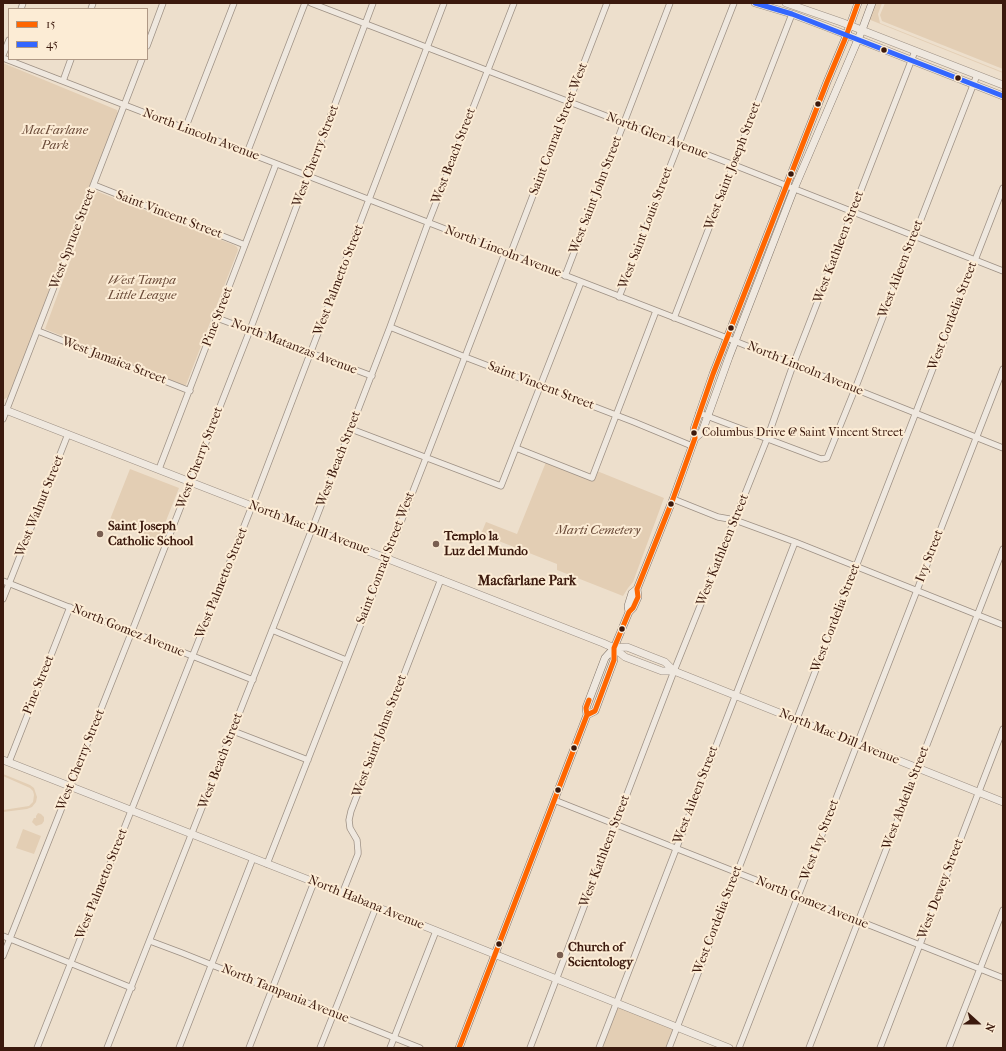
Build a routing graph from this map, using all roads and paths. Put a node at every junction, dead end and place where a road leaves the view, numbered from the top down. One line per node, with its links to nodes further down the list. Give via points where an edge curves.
1 (163, 3): 22 (street)
2 (234, 3): 39 (street)
3 (305, 3): 41 (street)
4 (311, 3): 16 (street, North Glen Avenue)
5 (373, 3): 16 (street, West Cherry Street)
6 (444, 3): 23 (street, West Palmetto Street)
7 (514, 3): 30 (street, West Beach Street)
8 (607, 3): 36 (street, Saint Conrad Street West)
9 (670, 3): 38 (street, West Saint John Street)
10 (734, 3): 40 (street, West Saint Louis Street)
11 (755, 3): 15 (street)
12 (786, 3): 17 (street)
13 (858, 3): 17 (street)
14 (872, 3): 18 (street)
15 (792, 14): 19 (street); 43 (street, West Saint Joseph Street)
16 (365, 24): 23 (street, North Glen Avenue); 44 (street, West Cherry Street)
17 (850, 25): 18 (street); 19 (street)
18 (862, 30): 20 (street); 24 (street)
19 (847, 34): 20 (street); 46 (street)
20 (858, 38): 29 (street); 48 (street)
21 (8, 43): 25 (street)
22 (148, 43)
23 (427, 48): 30 (street, North Glen Avenue); 49 (street, West Palmetto Street)
24 (915, 51): 29 (street, West Kathleen Street); 31 (street)
25 (3, 57)
26 (10, 60): 32 (street, North Lincoln Avenue)
27 (71, 60): 32 (street)
28 (142, 60): 37 (street, West Spruce Street)
29 (912, 60): 33 (street); 50 (street, West Kathleen Street)
30 (487, 71): 36 (street, North Glen Avenue); 51 (street, West Beach Street)
31 (977, 75): 33 (street, West Aileen Street); 34 (street)
32 (63, 81): 37 (street, North Lincoln Avenue)
33 (973, 84): 35 (street); 52 (street, West Aileen Street)
34 (1003, 85)
35 (1003, 96)
36 (569, 101): 38 (street, North Glen Avenue); 54 (street, Saint Conrad Street West)
37 (124, 106): 39 (street, North Lincoln Avenue); 45 (street, West Spruce Street)
38 (624, 123): 40 (street, North Glen Avenue); 57 (street, West Saint John Street)
39 (185, 129): 41 (street, North Lincoln Avenue)
40 (679, 144): 43 (street, North Glen Avenue); 59 (street, West Saint Louis Street)
41 (247, 153): 42 (street, North Lincoln Avenue)
42 (276, 164): 44 (street, North Lincoln Avenue); 53 (street, Pine Street)
43 (734, 165): 46 (street, North Glen Avenue); 62 (street, West Saint Joseph Street)
44 (308, 176): 49 (street, North Lincoln Avenue); 64 (street, West Cherry Street)
45 (94, 185): 53 (street, Saint Vincent Street); 65 (street, West Spruce Street)
46 (786, 186): 48 (street, North Glen Avenue); 66 (street)
47 (1003, 188): 55 (street, West Cordelia Street)
48 (794, 189): 50 (street, North Glen Avenue); 67 (street)
49 (369, 200): 51 (street, North Lincoln Avenue); 68 (street, West Palmetto Street)
50 (853, 212): 52 (street, North Glen Avenue); 70 (street, West Kathleen Street)
51 (429, 223): 54 (street, North Lincoln Avenue); 63 (street, West Beach Street)
52 (914, 236): 55 (street, North Glen Avenue); 74 (street, West Aileen Street)
53 (245, 245): 61 (street, Pine Street)
54 (508, 254): 57 (street, North Lincoln Avenue); 69 (street, Saint Conrad Street West)
55 (975, 260): 56 (street, North Glen Avenue); 78 (street, West Cordelia Street)
56 (1003, 271)
57 (565, 276): 58 (street, North Lincoln Avenue)
58 (581, 282): 59 (street, North Lincoln Avenue); 73 (street)
59 (619, 297): 60 (street, North Lincoln Avenue)
60 (656, 311): 62 (street, North Lincoln Avenue); 79 (street)
61 (217, 318): 64 (street, North Matanzas Avenue); 75 (street, Pine Street)
62 (674, 318): 66 (street, North Lincoln Avenue)
63 (390, 327): 69 (street, Saint Vincent Street); 72 (street, West Beach Street)
64 (250, 330): 68 (street, North Matanzas Avenue); 92 (street, West Cherry Street)
65 (38, 331): 75 (street, West Jamaica Street); 76 (street, West Spruce Street)
66 (727, 338): 67 (street, North Lincoln Avenue); 77 (street)
67 (735, 342): 70 (street, North Lincoln Avenue); 80 (street)
68 (311, 353): 72 (street, North Matanzas Avenue); 94 (street, West Palmetto Street)
69 (465, 357): 73 (street, Saint Vincent Street); 90 (street, Saint Conrad Street West)
70 (793, 365): 74 (street, North Lincoln Avenue); 86 (street, West Kathleen Street)
71 (1003, 369): 84 (street, Ivy Street)
72 (372, 376): 82 (street, West Beach Street)
73 (540, 386): 79 (street, Saint Vincent Street); 88 (street)
74 (855, 389): 78 (street, North Lincoln Avenue); 86 (street, West Aileen Street, via 827,458 821,459)
75 (190, 391): 91 (street, Pine Street)
76 (5, 410): 81 (street, West Spruce Street); 83 (street, North Mac Dill Avenue)
77 (700, 413): 80 (street); 85 (street, via 694,429)
78 (916, 413): 84 (street, North Lincoln Avenue); 100 (street, West Cordelia Street)
79 (616, 415): 87 (street, Saint Vincent Street); 88 (street, via 592,478)
80 (707, 416): 85 (street, via 702,432); 86 (street)
81 (3, 420)
82 (351, 429): 90 (street); 96 (street, West Beach Street)
83 (68, 434): 91 (street, North Mac Dill Avenue); 103 (street, West Walnut Street)
84 (976, 437): 89 (street, North Lincoln Avenue); 104 (street, Ivy Street)
85 (695, 438): 87 (street)
86 (767, 439): 95 (street, West Kathleen Street)
87 (692, 446): 93 (street)
88 (516, 448): 90 (street, via 501,486)
89 (1003, 448)
90 (426, 458): 99 (street, Saint Conrad Street West)
91 (159, 470): 92 (street, North Mac Dill Avenue)
92 (190, 482): 94 (street, North Mac Dill Avenue); 110 (street, West Cherry Street)
93 (673, 499): 95 (street, via 718,517); 111 (street, via 637,589 638,597 628,612)
94 (252, 506): 96 (street, North Mac Dill Avenue); 112 (street, West Palmetto Street)
95 (735, 520): 97 (street); 114 (street, West Kathleen Street)
96 (312, 529): 99 (street, North Mac Dill Avenue); 109 (street, West Beach Street)
97 (795, 542): 100 (street); 116 (street, West Aileen Street)
98 (1003, 549): 107 (street, West Abdella Street)
99 (386, 558): 101 (street, North Mac Dill Avenue); 113 (street, Saint Conrad Street West)
100 (856, 567): 104 (street); 117 (street, West Cordelia Street)
101 (441, 579): 111 (street, North Mac Dill Avenue); 136 (street, West Saint Johns Street, via 351,811 350,828 357,840 358,854)
102 (3, 581): 103 (street, North Gomez Avenue)
103 (9, 584): 105 (street, West Walnut Street); 106 (street, North Gomez Avenue)
104 (916, 591): 107 (street); 120 (street, Ivy Street)
105 (3, 599)
106 (70, 607): 110 (street, North Gomez Avenue); 122 (street, Pine Street)
107 (977, 615): 108 (street); 123 (street, West Abdella Street)
108 (1003, 625)
109 (272, 630): 113 (street); 115 (street, West Beach Street)
110 (132, 632): 112 (street, North Gomez Avenue); 124 (street, West Cherry Street)
111 (614, 648): 114 (street, North Mac Dill Avenue, via 627,647 665,662); 126 (street, via 604,658 586,708 587,715)
112 (192, 656): 115 (street, North Gomez Avenue); 128 (street, West Palmetto Street)
113 (346, 660): 121 (street, Saint Conrad Street West)
114 (674, 671): 116 (street, North Mac Dill Avenue); 129 (street, West Kathleen Street)
115 (252, 680): 119 (street, West Beach Street)
116 (735, 695): 117 (street, North Mac Dill Avenue); 131 (street, West Aileen Street)
117 (796, 719): 120 (street, North Mac Dill Avenue); 134 (street, West Cordelia Street)
118 (1003, 729): 125 (street, West Dewey Street)
119 (233, 731): 121 (street); 130 (street, West Beach Street)
120 (857, 744): 123 (street, North Mac Dill Avenue); 137 (street, West Ivy Street)
121 (308, 760): 133 (street, Saint Conrad Street West)
122 (6, 761): 124 (street, North Habana Avenue)
123 (918, 768): 125 (street, North Mac Dill Avenue); 140 (street, West Abdella Street)
124 (71, 786): 128 (street, North Habana Avenue); 143 (street, West Cherry Street)
125 (979, 792): 127 (street, North Mac Dill Avenue); 145 (street, West Dewey Street)
126 (554, 800): 129 (street, North Gomez Avenue); 146 (street)
127 (1003, 802)
128 (131, 810): 130 (street, North Habana Avenue); 148 (street, West Palmetto Street)
129 (615, 825): 131 (street, North Gomez Avenue); 152 (street, West Kathleen Street)
130 (192, 834): 132 (street, North Habana Avenue); 144 (street, West Beach Street)
131 (675, 849): 134 (street, North Gomez Avenue); 155 (street, West Aileen Street)
132 (253, 858): 133 (street, North Habana Avenue); 149 (street)
133 (268, 864): 135 (street, North Habana Avenue)
134 (736, 873): 137 (street, North Gomez Avenue); 157 (street, West Cordelia Street)
135 (314, 882): 136 (street, North Habana Avenue); 154 (street)
136 (342, 894): 138 (street, North Habana Avenue)
137 (797, 897): 140 (street, North Gomez Avenue); 171 (street, West Ivy Street)
138 (376, 907): 141 (street, North Habana Avenue); 156 (street)
139 (1003, 910): 150 (street)
140 (858, 921): 145 (street, North Gomez Avenue); 172 (street, West Abdella Street)
141 (436, 930): 146 (street, North Habana Avenue); 158 (street)
142 (3, 936): 143 (street)
143 (10, 938): 147 (street, West Cherry Street); 148 (street)
144 (150, 941): 149 (street, North Tampania Avenue); 153 (street, West Beach Street)
145 (919, 945): 150 (street, North Gomez Avenue); 173 (street, West Dewey Street)
146 (495, 955): 152 (street, North Habana Avenue); 166 (street)
147 (3, 956)
148 (71, 963): 153 (street); 160 (street, West Palmetto Street)
149 (212, 965): 154 (street, North Tampania Avenue); 161 (street)
150 (980, 969): 151 (street, North Gomez Avenue); 174 (street)
151 (1003, 978)
152 (556, 979): 155 (street, North Habana Avenue); 167 (street, West Kathleen Street)
153 (132, 988): 159 (street, West Beach Street)
154 (272, 989): 156 (street, North Tampania Avenue); 162 (street)
155 (616, 1003): 157 (street, North Habana Avenue); 168 (street, West Aileen Street)
156 (334, 1013): 158 (street, North Tampania Avenue); 163 (street)
157 (677, 1027): 169 (street, West Cordelia Street); 170 (street, North Habana Avenue)
158 (394, 1038): 164 (street); 165 (street, North Tampania Avenue)
159 (109, 1047)
160 (37, 1048)
161 (179, 1048)
162 (249, 1048)
163 (320, 1048)
164 (390, 1048)
165 (420, 1048)
166 (458, 1048)
167 (530, 1048)
168 (599, 1048)
169 (669, 1048)
170 (729, 1048)
171 (739, 1048)
172 (809, 1048)
173 (880, 1048)
174 (949, 1048)

